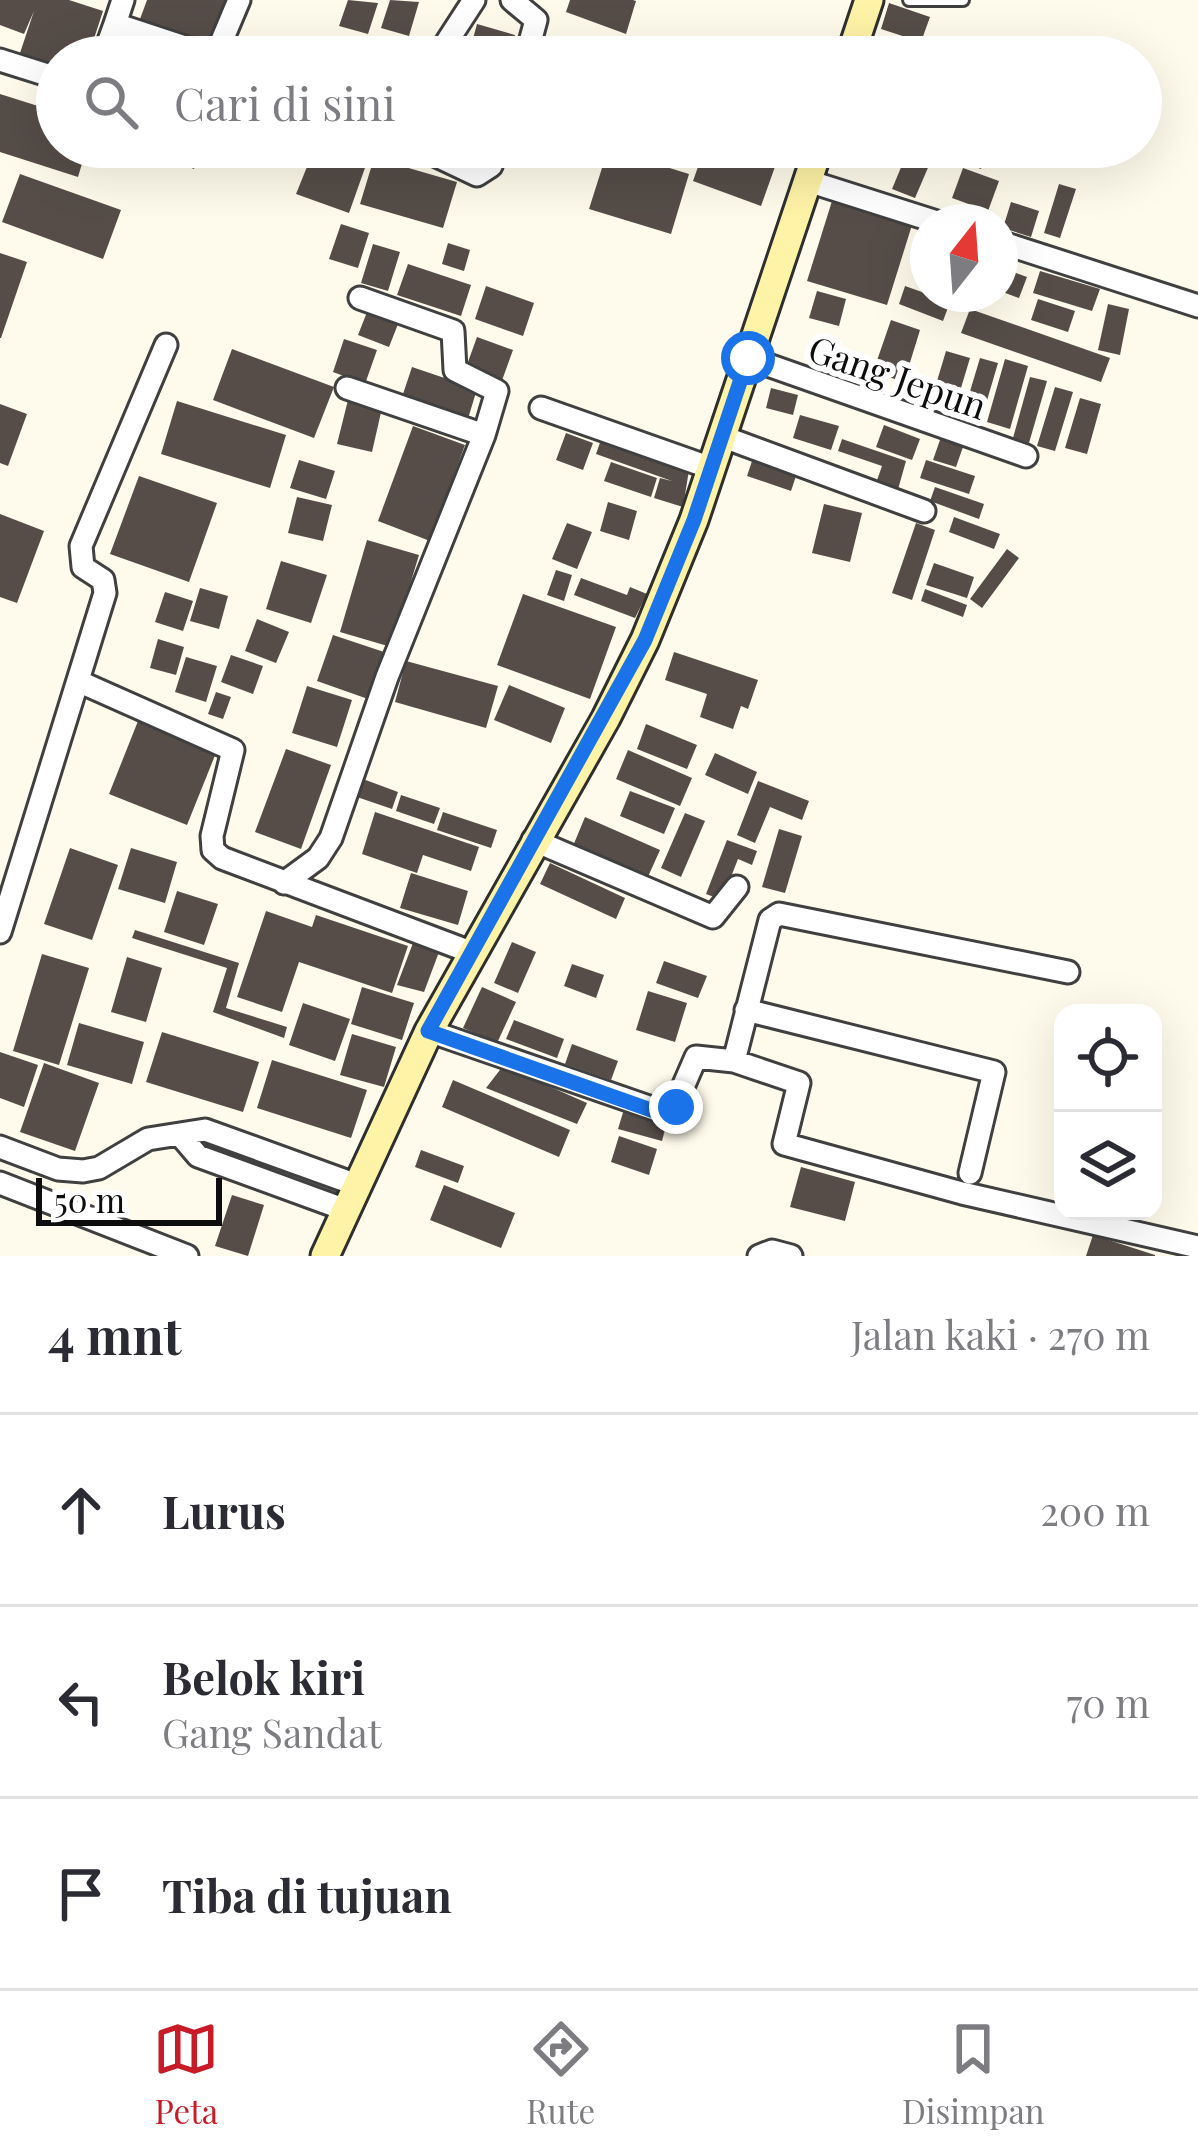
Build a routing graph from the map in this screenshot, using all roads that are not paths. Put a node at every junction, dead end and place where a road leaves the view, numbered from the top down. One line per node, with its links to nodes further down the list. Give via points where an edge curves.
1 (123, 0): 8 (street)
2 (239, 0): 11 (street)
3 (474, 0): 12 (street)
4 (512, 0): 13 (street, via 536,20)
5 (869, 0): 14 (street)
6 (909, 0): 7 (lane)
7 (963, 0)
8 (115, 24): 9 (street); 10 (street)
9 (111, 36)
10 (151, 36)
11 (224, 36)
12 (450, 36)
13 (532, 36)
14 (857, 36)
15 (0, 60): 16 (street)
16 (36, 71)
17 (461, 168): 18 (street, via 477,176)
18 (487, 168)
19 (812, 168): 20 (street)
20 (808, 181): 21 (street); 26 (street)
21 (910, 213)
22 (1018, 248): 24 (street)
23 (360, 298): 29 (street, via 456,334 455,370 496,391)
24 (1198, 306)
25 (166, 345): 34 (street, via 81,546 82,567 105,588)
26 (748, 358): 30 (street); 31 (street, Gang Jepun)
27 (346, 388): 29 (street)
28 (542, 408): 32 (street)
29 (484, 435): 36 (street, via 331,838 319,858)
30 (722, 436): 32 (street); 33 (street)
31 (1026, 456)
32 (711, 468): 35 (street, via 630,671)
33 (924, 511)
34 (80, 682): 36 (street, via 233,750 213,850); 38 (street)
35 (533, 840): 37 (street, via 713,917); 39 (street)
36 (284, 883): 39 (street)
37 (737, 887)
38 (0, 932)
39 (473, 953): 42 (street)
40 (1068, 972): 41 (street, via 789,913 770,920)
41 (746, 1010): 43 (street); 45 (street, via 994,1072)
42 (428, 1031): 43 (street, via 663,1112 682,1098 696,1057); 47 (street)
43 (734, 1060): 48 (street, via 799,1083 784,1144)
44 (0, 1147): 47 (street, via 83,1171 148,1139 206,1130)
45 (970, 1173)
46 (0, 1183): 49 (street)
47 (351, 1197): 50 (street)
48 (1198, 1247)
49 (187, 1256)
50 (325, 1256)
51 (759, 1256): 52 (street)
52 (790, 1256)

